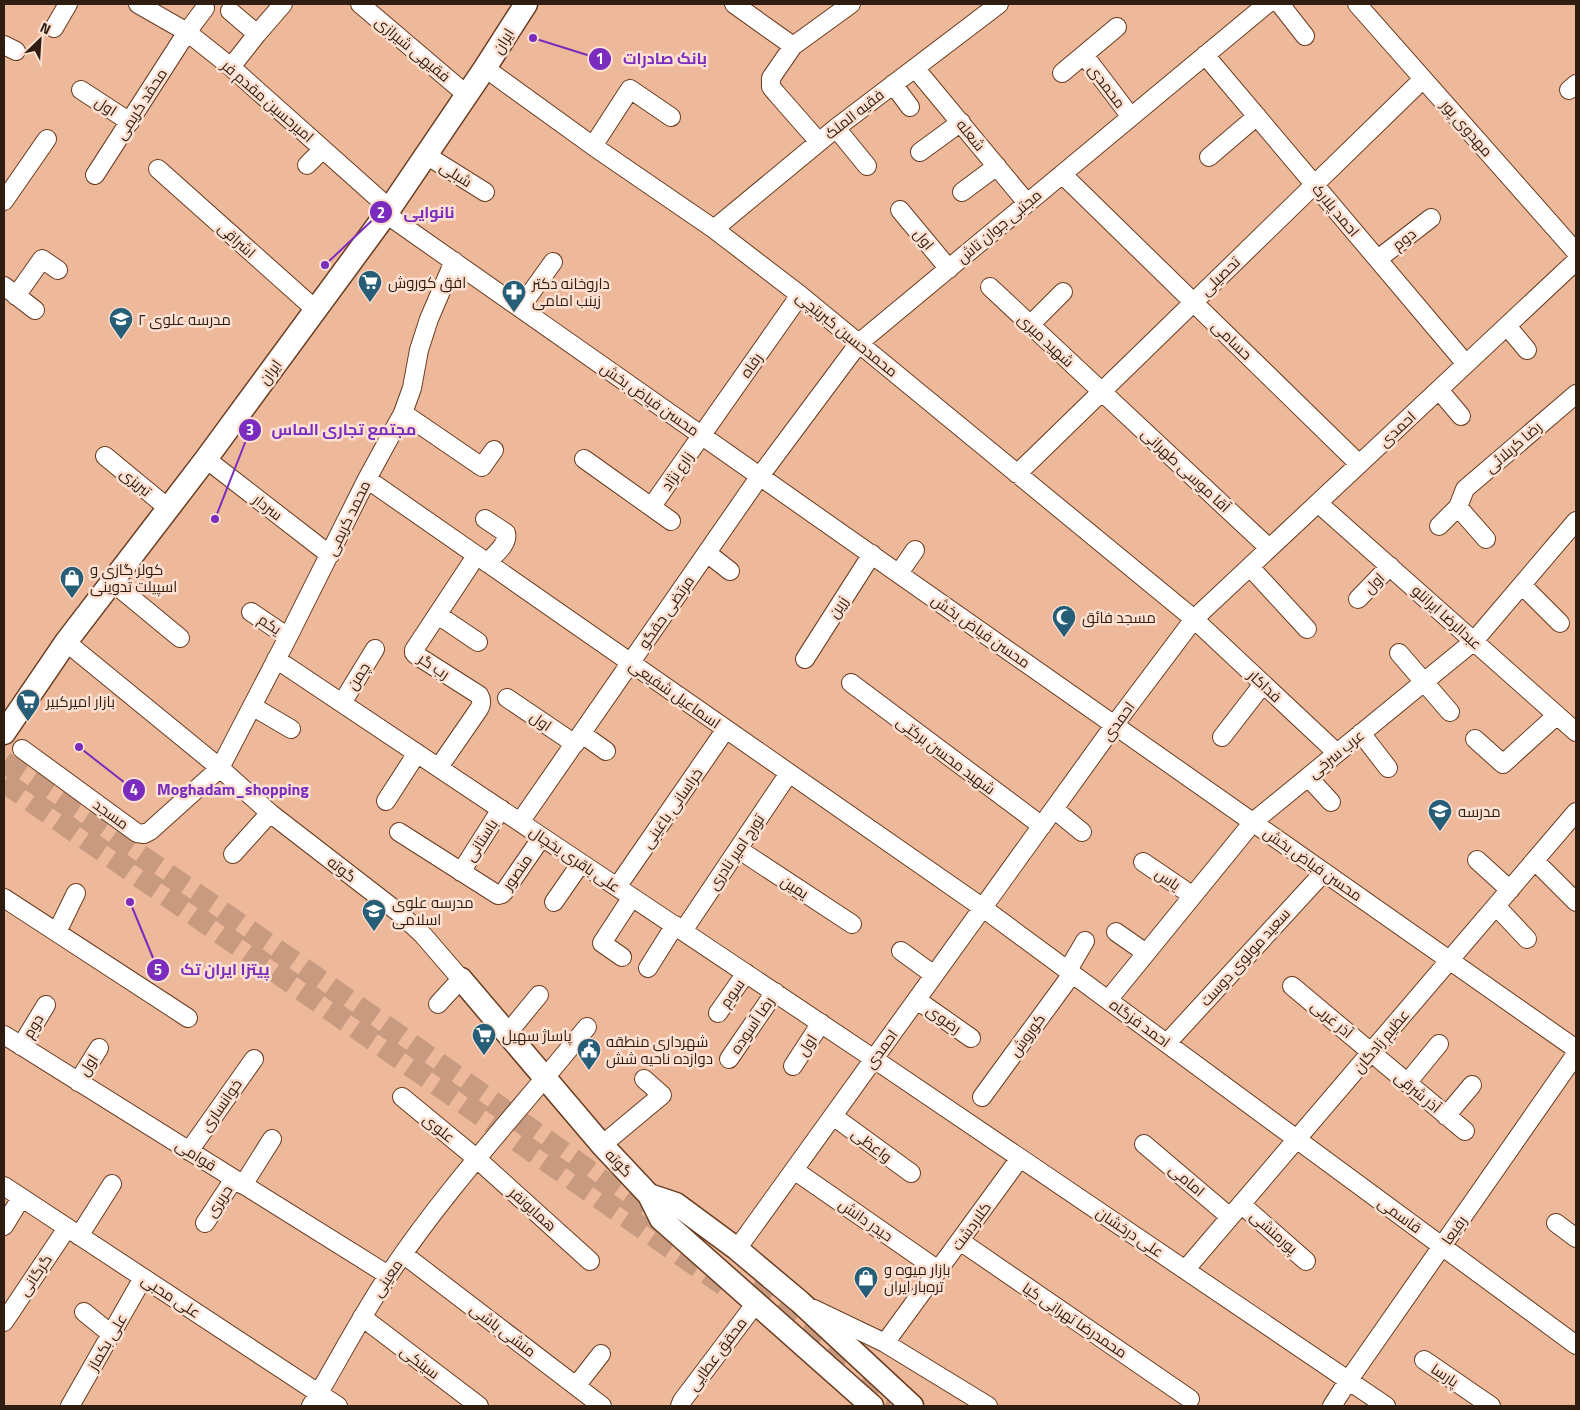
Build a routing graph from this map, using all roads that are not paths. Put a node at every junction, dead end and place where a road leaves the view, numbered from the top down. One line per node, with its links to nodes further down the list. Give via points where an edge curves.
1 (68, 4): 15 (street)
2 (138, 4): 16 (street, امیرحسین مقدم فر)
3 (283, 4): 17 (street)
4 (360, 4): 29 (street, فقیهی شیرازی)
5 (526, 4): 23 (main road, ایران)
6 (851, 4): 19 (street)
7 (999, 4): 24 (street, فقیه الملک)
8 (1267, 4): 21 (street, مجتبی جوان تاش)
9 (1280, 4): 18 (street)
10 (1357, 4): 26 (street, مهدوی پور)
11 (746, 7): 19 (street)
12 (205, 8): 16 (street, محمّد کریمی)
13 (230, 11): 17 (street)
14 (1117, 27): 20 (street, محمدی)
15 (54, 28)
16 (187, 32): 22 (street, امیرحسین مقدم فر); 34 (street, محمّد کریمی)
17 (257, 34): 22 (street)
18 (1305, 36)
19 (793, 46): 38 (street, via 771,78 771,87)
20 (1084, 55): 25 (street, محمدی); 33 (street, محمدی)
21 (1205, 55): 31 (street, احمد پلارک); 33 (street, مجتبی جوان تاش)
22 (231, 67): 40 (street, امیرحسین مقدم فر)
23 (485, 68): 29 (main road, ایران); 39 (street, محمدحسین کبریتچی)
24 (915, 68): 27 (street, فقیه الملک); 35 (street, شعله)
25 (1062, 74)
26 (1423, 79): 50 (street, تحصیلی); 59 (street, مهدوی پور)
27 (893, 84): 30 (street); 36 (street, فقیه الملک)
28 (81, 90): 34 (street, اول)
29 (467, 95): 42 (main road, ایران)
30 (910, 107)
31 (1257, 116): 43 (street); 50 (street, احمد پلارک)
32 (671, 117): 39 (street, via 630,89)
33 (1131, 117): 48 (street, مجتبی جوان تاش)
34 (130, 122): 49 (street, محمّد کریمی)
35 (961, 122): 41 (street); 46 (street, شعله)
36 (836, 128): 38 (street, فقیه الملک); 45 (street)
37 (47, 139): 53 (street)
38 (819, 142): 58 (street, فقیه الملک)
39 (593, 146): 58 (street, محمدحسین کبریتچی)
40 (323, 149): 44 (street); 56 (street, امیرحسین مقدم فر)
41 (920, 152)
42 (426, 155): 51 (street, شبلی); 56 (main road, ایران)
43 (1209, 157)
44 (307, 165)
45 (867, 166)
46 (997, 166): 52 (street); 54 (street, شعله)
47 (158, 169): 73 (street, اشراقی)
48 (1062, 174): 54 (street, مجتبی جوان تاش); 70 (street, حسامی)
49 (95, 176)
50 (1315, 185): 60 (street, احمد پلارک); 70 (street, تحصیلی)
51 (485, 192)
52 (962, 192)
53 (4, 201)
54 (1027, 203): 64 (street, مجتبی جوان تاش)
55 (900, 210): 64 (street, اول)
56 (388, 211): 61 (street, محسن فیاض بخش); 73 (main road, ایران)
57 (1431, 218): 60 (street, دوم)
58 (714, 229): 69 (street, محمدحسین کبریتچی)
59 (1576, 252)
60 (1378, 259): 78 (street, احمد پلارک)
61 (454, 261): 71 (street, محسن فیاض بخش); 82 (street, محمد کریمی, via 429,319)
62 (1576, 261): 75 (street, احمدی)
63 (553, 262): 71 (street)
64 (948, 268): 76 (street, مجتبی جوان تاش)
65 (58, 270): 67 (street, via 42,259)
66 (990, 288): 74 (street, شهید میری)
67 (10, 291): 72 (street)
68 (1063, 292): 74 (street)
69 (800, 295): 76 (street, محمدحسین کبریتچی); 84 (street, رفاه)
70 (1194, 302): 80 (street, تحصیلی); 89 (street, حسامی)
71 (520, 308): 84 (street, محسن فیاض بخش)
72 (35, 310)
73 (316, 310): 87 (main road, ایران)
74 (1030, 324): 80 (street, شهید میری)
75 (1507, 326): 77 (street); 78 (street, احمدی)
76 (859, 343): 90 (street, محمدحسین کبریتچی); 91 (street, مجتبی جوان تاش)
77 (1527, 350)
78 (1466, 364): 79 (street, احمدی)
79 (1439, 390): 83 (street); 89 (street, احمدی)
80 (1102, 392): 90 (street, تحصیلی); 102 (street, آقا موسی طهرانی)
81 (1576, 394): 95 (street, رضا کربلائی, via 1465,489)
82 (403, 413): 85 (street, via 482,467); 92 (street, محمد کریمی)
83 (1461, 416)
84 (702, 435): 91 (street, محسن فیاض بخش); 94 (street, زارع نژاد)
85 (494, 450)
86 (105, 456): 96 (street, تبریزی)
87 (206, 459): 96 (main road, ایران); 106 (street, سردار)
88 (584, 459): 94 (street, زارع نژاد)
89 (1359, 464): 93 (street, احمدی)
90 (1017, 474): 117 (street, محمدحسین کبریتچی)
91 (760, 476): 104 (street, مرتضی حقگو); 105 (street, محسن فیاض بخش)
92 (367, 479): 106 (street, محمد کریمی); 107 (street, اسماعیل شفیعی)
93 (1318, 502): 102 (street, احمدی); 108 (street, عبدالرضا ایرانلو)
94 (652, 506): 99 (street, زارع نژاد)
95 (1458, 507): 100 (street); 101 (street)
96 (168, 508): 112 (main road, ایران)
97 (485, 518): 107 (street, via 506,533 507,538 505,543)
98 (1576, 520): 113 (street, عرب سرخی)
99 (672, 521)
100 (1439, 526)
101 (1486, 539)
102 (1270, 548): 109 (street, احمدی)
103 (915, 550): 111 (street)
104 (707, 553): 110 (street); 129 (street, مرتضی حقگو)
105 (872, 554): 111 (street, محسن فیاض بخش); 128 (street, زرین)
106 (330, 555): 120 (street, محمد کریمی)
107 (481, 559): 116 (street, رب گر); 129 (street, اسماعیل شفیعی)
108 (1390, 566): 114 (street, اول); 122 (street, عبدالرضا ایرانلو)
109 (1250, 567): 117 (street, احمدی); 119 (street)
110 (730, 571)
111 (899, 573): 138 (street, محسن فیاض بخش)
112 (111, 581): 121 (street); 123 (main road, ایران)
113 (1522, 585): 118 (street); 122 (street, عرب سرخی)
114 (1358, 599)
115 (251, 612): 120 (street, یکم)
116 (438, 615): 124 (street); 151 (street, رب گر, via 414,653 481,698 481,704)
117 (1194, 619): 132 (street, فداکار); 138 (street, احمدی)
118 (1560, 623)
119 (1307, 629)
120 (288, 637): 127 (street, محمد کریمی)
121 (180, 638)
122 (1474, 641): 130 (street, عرب سرخی); 137 (street, عبدالرضا ایرانلو)
123 (66, 642): 142 (main road, ایران); 152 (street, گوته)
124 (478, 642)
125 (375, 649): 134 (street, چمن)
126 (1399, 653): 130 (street)
127 (276, 659): 134 (street, علی باقری یخچال); 135 (street, محمد کریمی)
128 (805, 659)
129 (631, 663): 139 (street, اسماعیل شفیعی); 145 (street, مرتضی حقگو)
130 (1424, 682): 136 (street); 143 (street, عرب سرخی)
131 (851, 683): 164 (street, شهید محسن برکتی)
132 (1263, 684): 144 (street); 150 (street, فداکار)
133 (507, 698): 145 (street, اول)
134 (342, 703): 149 (street, علی باقری یخچال)
135 (252, 706): 140 (street); 152 (street, محمد کریمی)
136 (1450, 712)
137 (1557, 715): 141 (street, عبدالرضا ایرانلو); 146 (street, via 1503,764)
138 (1115, 724): 159 (street, احمدی); 163 (street, محسن فیاض بخش)
139 (726, 729): 154 (street, اسماعیل شفیعی); 177 (street, خراسانی باغینی)
140 (291, 730)
141 (1576, 732)
142 (4, 733)
143 (1361, 733): 150 (street, عرب سرخی); 153 (street)
144 (1222, 737)
145 (578, 739): 148 (street); 162 (street, مرتضی حقگو)
146 (1475, 739)
147 (22, 749): 152 (street, مسجد, via 137,833 144,834)
148 (606, 751)
149 (417, 753): 151 (street, علی باقری یخچال); 156 (street)
150 (1337, 753): 155 (street, عرب سرخی)
151 (439, 767): 158 (street, علی باقری یخچال)
152 (220, 768): 160 (street, گوته)
153 (1388, 768)
154 (789, 773): 168 (street, تورج امیر نادری); 184 (street, اسماعیل شفیعی)
155 (1308, 777): 157 (street); 163 (street, عرب سرخی)
156 (386, 801)
157 (1331, 802)
158 (501, 809): 162 (street, علی باقری یخچال); 174 (street, باستانی)
159 (1054, 809): 164 (street, احمدی); 166 (street)
160 (270, 813): 169 (street); 199 (street, گوته, via 398,912)
161 (1574, 820): 171 (street, عظیم زادگان)
162 (520, 822): 167 (street, علی باقری یخچال)
163 (1253, 822): 175 (street, محسن فیاض بخش); 179 (street, عرب سرخی)
164 (1042, 826): 184 (street, احمدی)
165 (399, 832): 174 (street)
166 (1082, 832)
167 (542, 837): 172 (street, علی باقری یخچال); 174 (street, منصور, via 502,894 498,895)
168 (738, 849): 185 (street, یمین); 186 (street, تورج امیر نادری)
169 (233, 854)
170 (1477, 860): 176 (street)
171 (1535, 861): 176 (street, عظیم زادگان); 182 (street)
172 (581, 862): 177 (street, علی باقری یخچال); 181 (street)
173 (1143, 862): 179 (street, یاس)
174 (462, 872)
175 (1324, 872): 194 (street, محسن فیاض بخش); 214 (street, سعید مولوی دوست)
176 (1510, 890): 183 (street, عظیم زادگان)
177 (624, 892): 186 (street, علی باقری یخچال); 193 (street, خراسانی باغینی, via 602,943)
178 (76, 893): 187 (street)
179 (1193, 896): 192 (street, عرب سرخی)
180 (4, 898): 187 (street)
181 (554, 902)
182 (1576, 902)
183 (1496, 906): 189 (street); 194 (street, عظیم زادگان)
184 (983, 908): 196 (street, احمد فزگاه); 198 (street, احمدی)
185 (852, 924)
186 (679, 928): 195 (street, تورج امیر نادری); 197 (street, علی باقری یخچال)
187 (56, 932): 208 (street)
188 (1116, 932): 192 (street)
189 (1527, 939)
190 (1085, 942): 196 (street)
191 (901, 951): 198 (street)
192 (1146, 953): 204 (street, عرب سرخی)
193 (622, 957)
194 (1450, 960): 218 (street, محسن فیاض بخش); 219 (street, عظیم زادگان)
195 (648, 968)
196 (1070, 972): 204 (street, احمد فزگاه); 230 (street, کوروش)
197 (746, 973): 201 (street, علی باقری یخچال); 207 (street, سوم)
198 (934, 975): 203 (street, احمدی)
199 (461, 979): 205 (street); 211 (main road, گوته)
200 (1292, 986): 219 (street, آذر غربی)
201 (775, 992): 209 (street, علی باقری یخچال); 221 (street, رضا آسوده)
202 (539, 995): 211 (street)
203 (917, 1000): 213 (street, رضوی); 222 (street, احمدی)
204 (1108, 1000): 214 (street, احمد فزگاه)
205 (438, 1004)
206 (46, 1005): 216 (street, دوم)
207 (718, 1013)
208 (188, 1018)
209 (821, 1023): 222 (street, علی باقری یخچال); 224 (street, اول)
210 (587, 1028): 225 (street, معینی)
211 (508, 1034): 225 (main road, گوته)
212 (4, 1036): 216 (street, قوامی)
213 (971, 1038)
214 (1167, 1043): 236 (street, احمد فزگاه)
215 (1439, 1044): 228 (street)
216 (21, 1046): 227 (street, قوامی)
217 (99, 1048): 227 (street, اول)
218 (1576, 1049)
219 (1371, 1052): 228 (street, آذر شرقی); 236 (street, عظیم زادگان)
220 (1576, 1054): 257 (street, رفیعا)
221 (730, 1059)
222 (874, 1059): 232 (street, احمدی); 241 (street, علی درخشان)
223 (254, 1060): 239 (street, خوانساری)
224 (793, 1066)
225 (545, 1079): 238 (main road, گوته); 240 (street, معینی)
226 (644, 1079): 238 (street, via 662,1094)
227 (78, 1082): 239 (street, قوامی)
228 (1407, 1083): 233 (street, آذر شرقی)
229 (1472, 1085): 233 (street)
230 (982, 1097)
231 (402, 1098): 240 (street, علوی)
232 (833, 1116): 242 (street, احمدی); 243 (street, واعظی)
233 (1446, 1116): 234 (street, آذر شرقی)
234 (1466, 1131)
235 (272, 1139): 244 (street, حریری)
236 (1297, 1139): 249 (street, عظیم زادگان); 257 (street, قاسمی)
237 (1144, 1144): 249 (street, امامی)
238 (602, 1145): 247 (main road, گوته)
239 (189, 1151): 244 (street, قوامی)
240 (476, 1158): 258 (street, معینی); 260 (street, همایونفر)
241 (1020, 1158): 255 (street, کلاردشت); 263 (street, علی درخشان)
242 (794, 1170): 256 (street, احمدی); 262 (street, حیدر دانش)
243 (910, 1173)
244 (239, 1182): 250 (street, حریری); 264 (street, قوامی)
245 (112, 1184): 253 (street, گرگانی)
246 (4, 1186): 248 (street, علی محبی)
247 (649, 1195): 256 (main road, گوته, via 676,1204); 259 (main road, گوته, via 661,1219)
248 (21, 1198): 252 (street); 253 (street, علی محبی)
249 (1236, 1210): 261 (street, پورمنشی); 263 (street, عظیم زادگان)
250 (205, 1223)
251 (1556, 1223): 254 (street)
252 (4, 1226)
253 (73, 1232): 265 (street, علی محبی); 270 (street, گرگانی)
254 (1576, 1238)
255 (960, 1241): 262 (street, کلاردشت); 278 (street, محمدرضا تهرانی کیا)
256 (729, 1243): 259 (main road, via 708,1244); 266 (main road, گوته)
257 (1442, 1246): 273 (street, قاسمی); 276 (street, رفیعا)
258 (403, 1254): 264 (street, معینی); 277 (street, منشی باشی)
259 (704, 1257): 267 (main road, گوته)
260 (590, 1261)
261 (1306, 1261)
262 (938, 1270): 272 (street, کلاردشت)
263 (1185, 1270): 276 (street, علی درخشان)
264 (388, 1275): 269 (street, معینی)
265 (143, 1278): 271 (street, علی بکماز); 279 (street, علی محبی)
266 (800, 1302): 272 (street); 286 (main road, گوته)
267 (756, 1303): 280 (main road, گوته); 285 (street, محقق عطایی)
268 (84, 1312): 271 (street)
269 (362, 1317): 279 (street, معینی); 283 (street, سینکی)
270 (4, 1322)
271 (111, 1334): 281 (street, علی بکماز)
272 (885, 1343): 287 (street)
273 (1576, 1344)
274 (601, 1354): 277 (street)
275 (1424, 1360): 290 (street, پارسا)
276 (1348, 1381): 288 (street, رفیعا); 289 (street, علی درخشان)
277 (576, 1386): 284 (street, منشی باشی)
278 (1190, 1399)
279 (315, 1400): 282 (street, علی محبی)
280 (865, 1404)
281 (70, 1406)
282 (338, 1406)
283 (479, 1406)
284 (602, 1406)
285 (680, 1406)
286 (912, 1406)
287 (988, 1406)
288 (1332, 1406)
289 (1386, 1406)
290 (1491, 1406)

